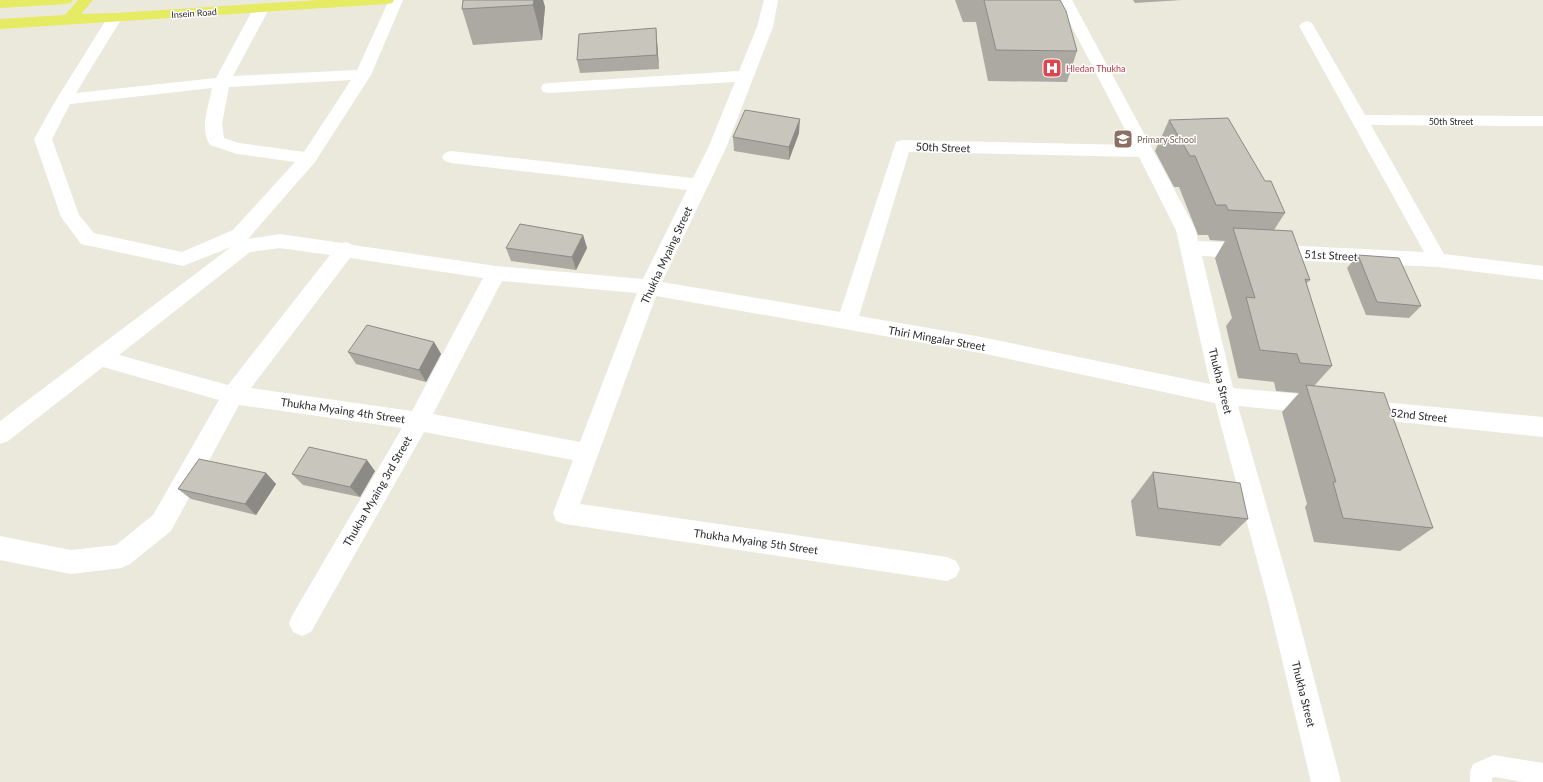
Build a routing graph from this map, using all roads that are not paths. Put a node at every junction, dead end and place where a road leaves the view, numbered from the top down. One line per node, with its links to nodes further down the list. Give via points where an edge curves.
1 (66, 0): 7 (main road)
2 (86, 0): 10 (main road)
3 (387, 0): 8 (main road, Insein Road)
4 (396, 0): 13 (street)
5 (771, 0): 14 (street, Thukha Myaing Street, via 765,27)
6 (1065, 0): 20 (street, Thukha Street)
7 (0, 4)
8 (261, 9): 9 (main road, Insein Road); 15 (street)
9 (114, 18): 10 (main road, Insein Road); 17 (street)
10 (69, 19): 11 (main road, Insein Road)
11 (0, 24)
12 (1307, 26): 18 (street)
13 (363, 75): 15 (street); 22 (street)
14 (745, 76): 16 (street); 23 (street, Thukha Myaing Street, via 717,148)
15 (222, 82): 17 (street); 22 (street, via 213,124 216,141 237,148)
16 (549, 88)
17 (64, 100): 22 (street, via 43,139 70,217 88,239 183,259 240,235)
18 (1360, 120): 19 (street, 50th Street); 26 (street)
19 (1543, 121)
20 (1145, 151): 24 (street, Thukha Street, via 1186,230); 30 (street, 50th Street, via 902,146)
21 (451, 157): 23 (street)
22 (309, 158)
23 (698, 185): 29 (street, Thukha Myaing Street)
24 (1190, 248): 26 (street, 51st Street); 33 (street, Thukha Street)
25 (346, 249): 27 (street, Thiri Mingalar Street); 31 (street, Thiri Mingalar Street, via 280,241 245,246); 32 (street)
26 (1438, 260): 28 (street, 51st Street)
27 (496, 273): 29 (street, Thiri Mingalar Street); 34 (street, Thukha Myaing 3rd Street)
28 (1543, 273)
29 (649, 286): 30 (street, Thiri Mingalar Street); 37 (street, Thukha Myaing Street)
30 (847, 322): 33 (street, Thiri Mingalar Street, via 981,345)
31 (100, 358): 32 (street, Thukha Myaing 4th Street); 36 (street, Thiri Mingalar Street)
32 (233, 395): 34 (street, Thukha Myaing 4th Street); 39 (street, via 162,523 121,556 71,562)
33 (1224, 396): 35 (street, 52nd Street); 43 (street, Thukha Street, via 1282,605)
34 (418, 421): 37 (street, Thukha Myaing 4th Street); 41 (street, Thukha Myaing 3rd Street)
35 (1543, 427)
36 (0, 434)
37 (588, 453): 38 (street, Thukha Myaing Street)
38 (565, 513): 40 (street, Thukha Myaing 5th Street)
39 (0, 548)
40 (947, 569)
41 (302, 623)
42 (1543, 774): 44 (lane, via 1494,766 1481,772)
43 (1326, 782)
44 (1480, 782)

